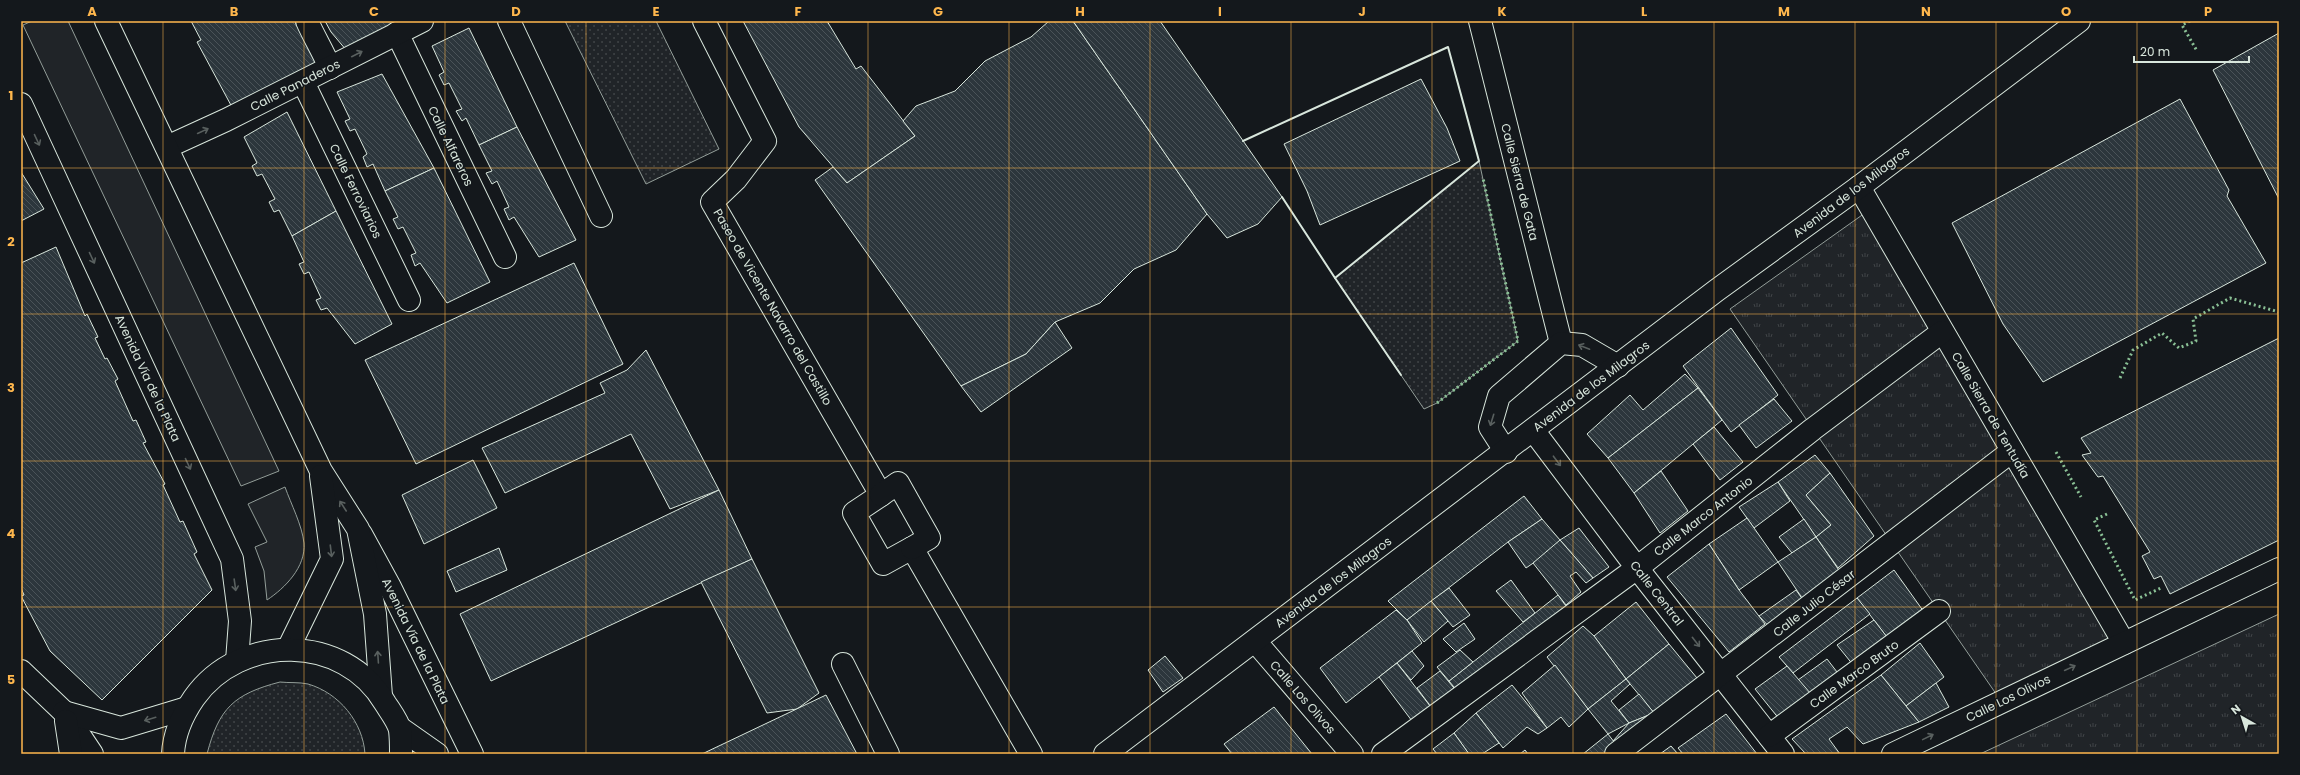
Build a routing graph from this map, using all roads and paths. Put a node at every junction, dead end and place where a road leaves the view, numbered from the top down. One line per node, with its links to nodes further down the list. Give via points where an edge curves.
1 (106, 21): 12 (street, Avenida Vía de la Plata)
2 (306, 21): 9 (street, via 316,42 322,47)
3 (422, 21): 8 (street, Calle Panaderos)
4 (509, 21): 14 (street)
5 (704, 21): 24 (street, Paseo de Vicente Navarro del Castillo, via 765,141 736,179 712,202)
6 (1480, 21): 18 (street, Calle Sierra de Gata)
7 (2079, 21): 13 (street, Avenida de los Milagros)
8 (397, 33): 9 (street, Calle Panaderos, one-way to 8); 15 (street, Calle Alfareros)
9 (330, 68): 10 (street, Calle Panaderos)
10 (303, 82): 12 (street, Calle Panaderos, one-way to 10); 16 (street, Calle Ferroviarios)
11 (21, 104): 33 (street, Avenida Vía de la Plata, one-way to 33, via 232,559 240,621)
12 (167, 147): 23 (street, Avenida Vía de la Plata)
13 (1858, 187): 17 (street, Calle Sierra de Tentudía); 19 (street, Avenida de los Milagros)
14 (601, 216)
15 (505, 258)
16 (409, 300)
17 (1942, 332): 21 (street, Calle Sierra de Tentudía); 27 (street, Calle Marco Antonio, via 1813,429)
18 (1560, 343): 19 (street, one-way to 18, via 1582,346); 22 (street, one-way to 22, via 1499,396 1490,427)
19 (1618, 366): 20 (street, Avenida de los Milagros)
20 (1533, 430): 22 (street, Avenida de los Milagros); 27 (street, Calle Central, one-way to 27)
21 (2012, 451): 31 (street, Calle Sierra de Tentudía); 36 (street, Calle Julio César)
22 (1506, 452): 30 (street, Avenida de los Milagros)
23 (320, 471): 25 (street, Avenida Vía de la Plata, one-way to 23); 32 (street, Avenida Vía de la Plata, one-way to 32, via 332,559)
24 (881, 495): 26 (street, via 898,483 930,538); 26 (street, via 854,513 883,564)
25 (358, 529): 37 (street, Avenida Vía de la Plata, one-way to 25, via 375,614); 47 (street, Avenida Vía de la Plata, via 390,587)
26 (912, 548): 49 (street)
27 (1637, 568): 36 (street, Calle Central, one-way to 36); 52 (street, Calle Marco Antonio)
28 (2279, 569): 31 (street, Calle Los Olivos)
29 (1939, 611): 41 (street, Calle Marco Bruto)
30 (1255, 641): 50 (street, Avenida de los Milagros); 51 (street, Calle Los Olivos)
31 (2124, 643): 55 (street, Calle Los Olivos, one-way to 31)
32 (288, 649): 33 (street, via 262,652); 37 (street, via 316,653 343,663 366,679)
33 (238, 661): 38 (street, via 218,672)
34 (843, 664): 48 (street)
35 (21, 671): 39 (street)
36 (1721, 674): 41 (street, Calle Central); 53 (street, Calle Julio César)
37 (381, 696): 40 (street)
38 (187, 708): 39 (street, one-way to 39, via 121,728); 44 (street, via 179,727)
39 (64, 712): 42 (street); 43 (street)
40 (400, 728): 45 (street); 46 (street)
41 (1769, 736): 54 (street, Calle Central)
42 (71, 754)
43 (92, 754)
44 (173, 754)
45 (401, 754)
46 (437, 754)
47 (472, 754)
48 (888, 754)
49 (1031, 754)
50 (1105, 754)
51 (1352, 754)
52 (1383, 754)
53 (1616, 754)
54 (1783, 754)
55 (1893, 754)

